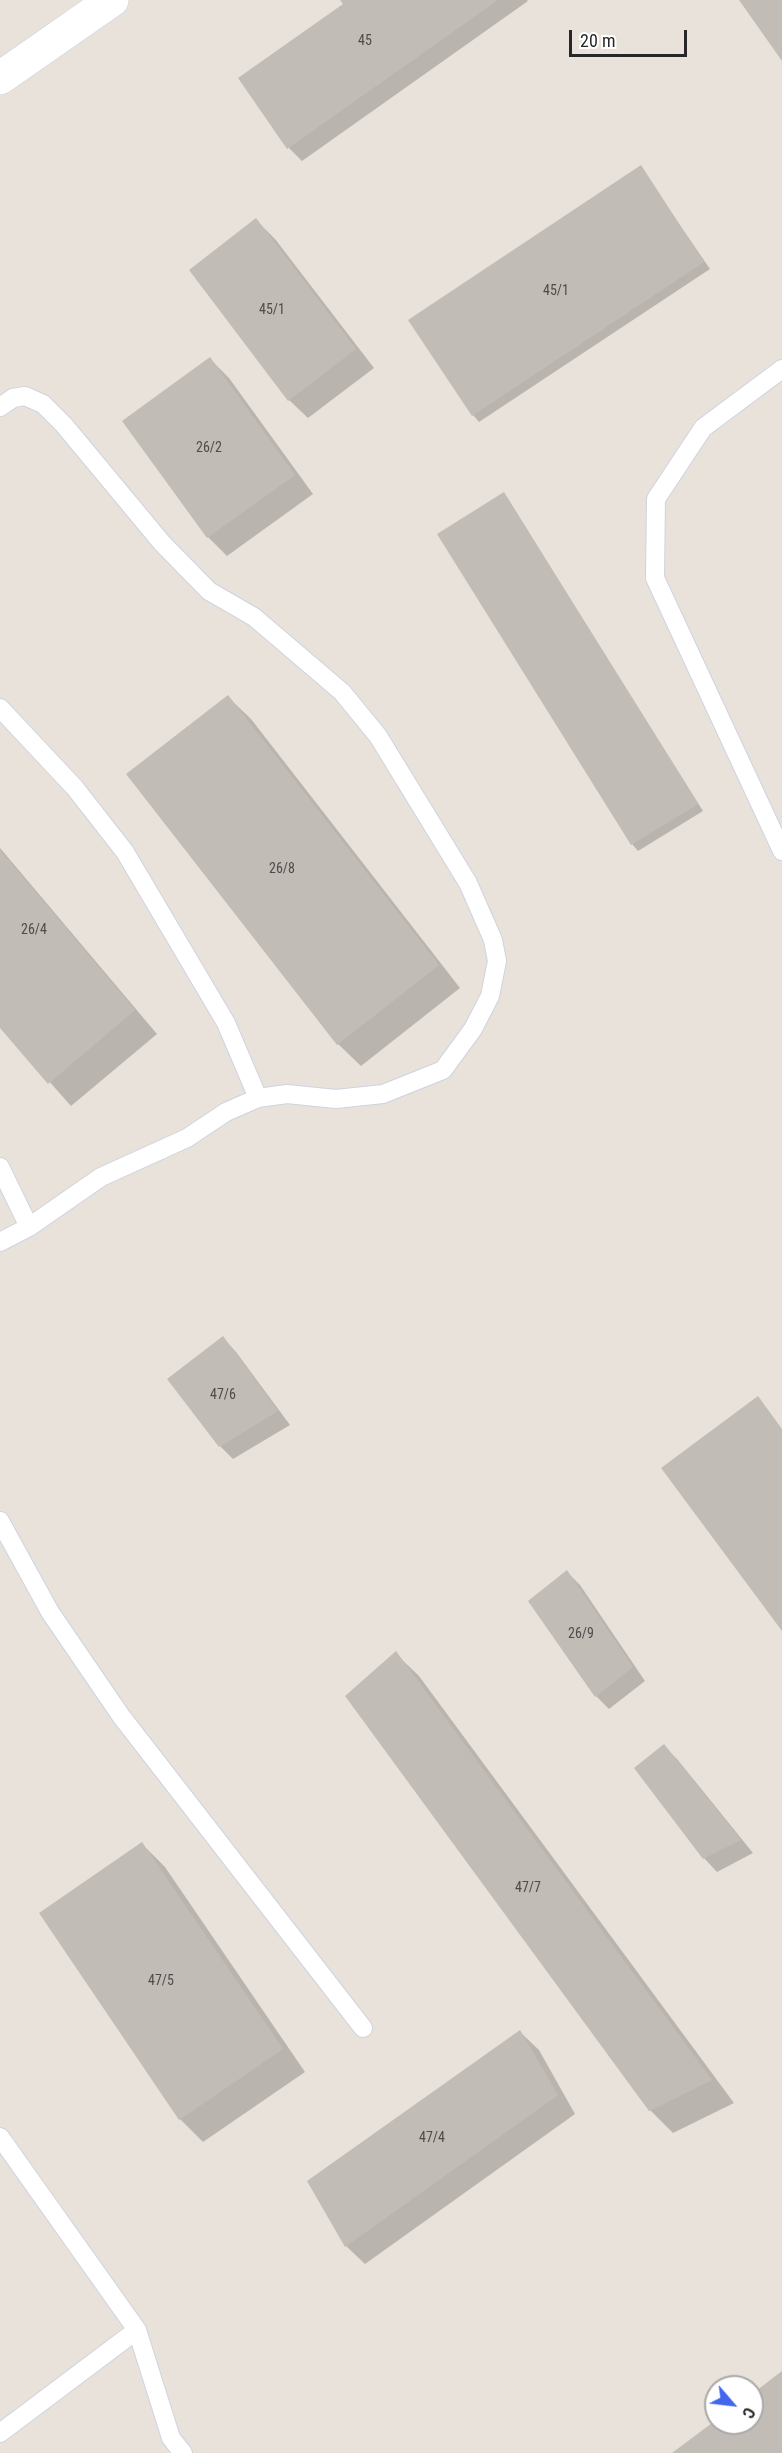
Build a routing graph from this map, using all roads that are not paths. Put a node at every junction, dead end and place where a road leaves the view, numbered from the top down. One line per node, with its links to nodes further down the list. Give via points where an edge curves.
1 (112, 0): 2 (main road)
2 (0, 78)
3 (782, 369): 6 (lane, via 703,428 656,499 655,578)
4 (0, 407): 7 (lane, via 13,398 25,396 43,404 162,543 209,591 254,617 342,692 378,736 468,883 493,940 497,961 490,996 473,1029 443,1070 383,1094 336,1099 287,1094)
5 (0, 708): 7 (lane, via 75,788 125,852 226,1023)
6 (782, 851)
7 (258, 1098): 9 (lane, via 226,1112 188,1138 101,1177)
8 (0, 1167): 9 (lane)
9 (29, 1227): 10 (lane)
10 (0, 1242)
11 (0, 1521): 12 (lane, via 50,1612 121,1716)
12 (363, 2028)
13 (0, 2137): 14 (lane)
14 (137, 2330): 15 (lane); 16 (lane, via 171,2438)
15 (0, 2433)
16 (183, 2453)

